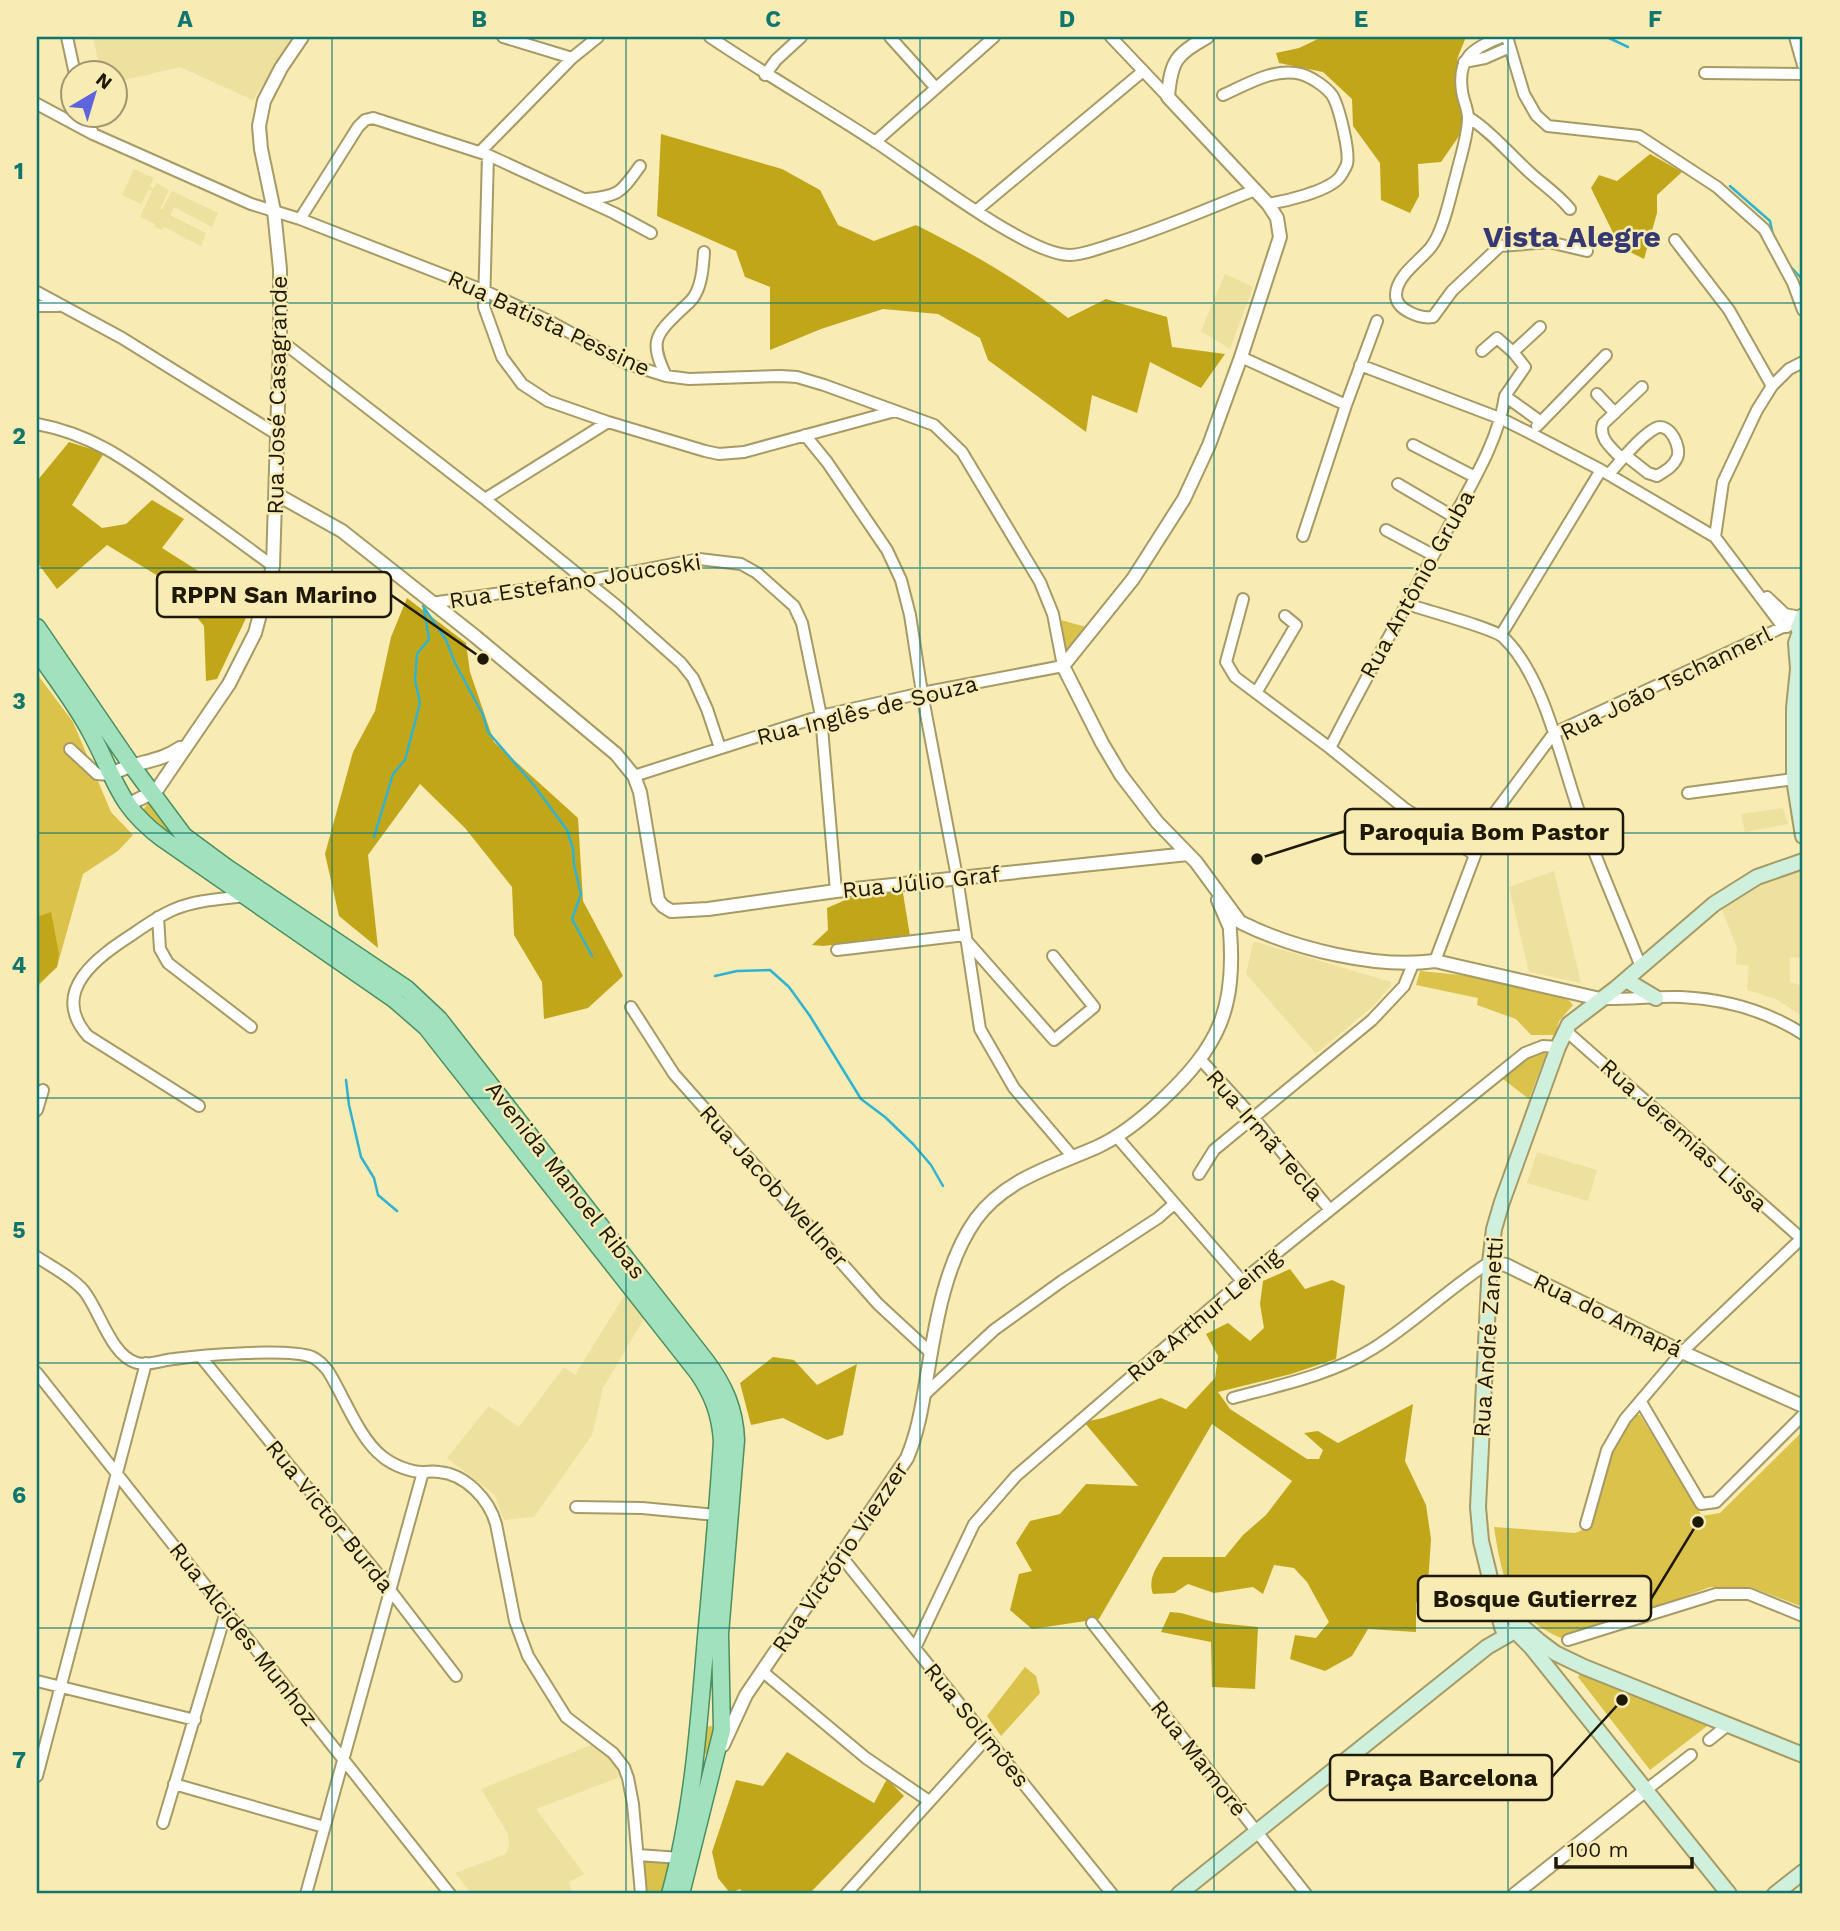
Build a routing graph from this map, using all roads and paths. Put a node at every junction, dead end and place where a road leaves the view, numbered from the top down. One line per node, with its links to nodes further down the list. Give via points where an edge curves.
1 (67, 37): 15 (street)
2 (302, 37): 37 (street, Rua José Casagrande, via 264,101 259,126)
3 (503, 37): 14 (street)
4 (598, 37): 14 (street)
5 (710, 37): 21 (street)
6 (801, 37): 21 (street)
7 (890, 37): 22 (street)
8 (995, 37): 22 (street)
9 (1111, 37): 18 (street)
10 (1207, 37): 24 (street, via 1175,60)
11 (1501, 37): 16 (street, via 1481,45)
12 (1795, 37): 17 (street)
13 (1508, 42): 16 (street, via 1485,58); 47 (street, via 1524,94 1548,126 1639,136 1717,187 1764,229)
14 (572, 58): 30 (street)
15 (72, 60)
16 (1464, 62): 26 (street, via 1460,73)
17 (1803, 65)
18 (1142, 72): 24 (street); 36 (street)
19 (1705, 73): 20 (street)
20 (1803, 74)
21 (765, 75): 29 (street)
22 (935, 87): 29 (street)
23 (1223, 95): 34 (street, via 1280,73 1300,74 1321,84 1332,96 1346,146 1347,164 1339,178 1324,188)
24 (1168, 97): 32 (street)
25 (37, 104): 28 (street, Rua Batista Pessine)
26 (1468, 117): 35 (street, via 1486,128); 41 (street, via 1448,205 1433,245 1403,278 1396,293 1398,302 1408,312 1433,317 1452,291 1500,246 1549,242)
27 (92, 130): 28 (street)
28 (93, 134): 37 (street, Rua Batista Pessine)
29 (875, 142): 36 (street)
30 (484, 154): 33 (street); 38 (street, via 373,118 365,120); 43 (street)
31 (640, 166): 33 (street, via 611,197)
32 (1255, 190): 34 (street); 36 (street, via 1134,238 1069,255 1029,241)
33 (584, 199): 39 (street)
34 (1268, 204): 54 (street, via 1277,218 1280,237)
35 (1570, 209)
36 (977, 210)
37 (274, 211): 38 (street, Rua Batista Pessine); 50 (street, Rua José Casagrande)
38 (300, 219): 43 (street, Rua Batista Pessine)
39 (650, 233)
40 (1675, 240): 58 (street, via 1729,310)
41 (1587, 251)
42 (704, 252): 57 (street, via 695,296 663,326 655,341)
43 (485, 291): 57 (street, Rua Batista Pessine, via 628,364); 66 (street, via 484,307 492,332 502,357 522,384 548,401)
44 (37, 292): 46 (street)
45 (37, 306): 46 (street)
46 (59, 306): 70 (street, via 122,338)
47 (1803, 310)
48 (1377, 321): 56 (street)
49 (1540, 327): 52 (street)
50 (281, 341): 70 (street, Rua José Casagrande); 78 (street)
51 (1482, 351): 52 (street, via 1497,338)
52 (1513, 352): 61 (street, via 1525,367)
53 (1606, 355): 67 (street)
54 (1241, 358): 62 (street); 97 (street, via 1184,499 1133,579)
55 (1803, 362): 58 (street)
56 (1360, 365): 62 (street); 65 (street)
57 (666, 376): 63 (street, Rua Batista Pessine, via 797,377)
58 (1772, 386): 82 (street, via 1723,482)
59 (1642, 387): 64 (street)
60 (1597, 394): 64 (street)
61 (1506, 396): 65 (street, Rua Antônio Gruba); 67 (street)
62 (1346, 405): 81 (street)
63 (895, 411): 71 (street); 97 (street, Rua Batista Pessine, via 934,425 962,452 1040,582 1053,614)
64 (1615, 412): 73 (street, via 1603,424 1602,436)
65 (1502, 419): 69 (street); 75 (street, Rua Antônio Gruba)
66 (608, 422): 71 (street, via 719,454); 78 (street)
67 (1541, 422): 69 (street)
68 (37, 424): 84 (street, via 92,440 113,452)
69 (1530, 433): 74 (street)
70 (278, 435): 77 (street, Rua José Casagrande)
71 (805, 435): 98 (street, via 887,550 901,580)
72 (1413, 445): 75 (street)
73 (1624, 457): 73 (street, via 1662,427 1670,431 1679,449 1670,469 1657,476); 74 (street)
74 (1605, 472): 82 (street); 94 (street)
75 (1475, 477): 79 (street, Rua Antônio Gruba)
76 (1398, 484): 79 (street)
77 (276, 494): 84 (street, Rua José Casagrande); 88 (street, via 342,531)
78 (485, 499): 86 (street)
79 (1454, 517): 83 (street, Rua Antônio Gruba)
80 (1386, 530): 83 (street)
81 (1303, 536)
82 (1715, 537): 85 (street)
83 (1433, 555): 89 (street, Rua Antônio Gruba)
84 (273, 566): 102 (street, Rua José Casagrande, via 248,648)
85 (1742, 573): 91 (street); 93 (street)
86 (586, 581): 88 (street, Rua Estefano Joucoski); 100 (street, Rua Estefano Joucoski, via 699,559 741,564 794,606 802,623); 103 (street, via 681,663 693,678)
87 (1243, 599): 99 (street, via 1226,663 1235,677)
88 (431, 603): 108 (street, via 616,754)
89 (1407, 604): 94 (street); 104 (street, Rua Antônio Gruba)
90 (1285, 616): 99 (street, via 1296,625)
91 (1800, 624): 93 (street, Rua João Tschannerl); 96 (main road, via 1796,643)
92 (37, 627): 106 (main road, Avenida Manoel Ribas)
93 (1783, 627): 101 (street, Rua João Tschannerl)
94 (1501, 635): 101 (street, via 1530,674)
95 (37, 651): 107 (main road, Avenida Manoel Ribas, via 90,731)
96 (1800, 664): 109 (main road, via 1794,708)
97 (1063, 666): 98 (street, Rua Inglês de Souza); 114 (street, via 1121,775)
98 (922, 693): 100 (street, Rua Inglês de Souza); 119 (street)
99 (1256, 693): 104 (street)
100 (821, 716): 103 (street, Rua Inglês de Souza); 120 (street, Rua Estefano Joucoski)
101 (1554, 733): 115 (street, Rua João Tschannerl, via 1493,815); 130 (street, via 1582,821)
102 (186, 744): 106 (street, Rua José Casagrande, via 159,760); 111 (street, Rua José Casagrande)
103 (720, 748): 108 (street, Rua Inglês de Souza)
104 (1330, 748): 115 (street, via 1404,808)
105 (70, 749): 107 (street, via 97,774)
106 (132, 766): 107 (street, Rua José Casagrande); 111 (main road, Avenida Manoel Ribas)
107 (110, 775): 112 (main road, Avenida Manoel Ribas)
108 (634, 776): 120 (street, Rua Júlio Graf, via 658,900 671,911)
109 (1794, 779): 110 (street); 113 (main road)
110 (1688, 793)
111 (152, 794): 112 (street); 118 (main road, Avenida Manoel Ribas, via 184,836)
112 (127, 805): 117 (main road, Avenida Manoel Ribas, via 152,831)
113 (1803, 836)
114 (1188, 854): 119 (street, Rua Júlio Graf); 124 (street, via 1210,880)
115 (1475, 855): 128 (street, Rua João Tschannerl)
116 (1803, 861): 130 (main road, via 1757,877 1722,898)
117 (198, 863): 118 (main road, via 218,872); 121 (main road, Avenida Manoel Ribas)
118 (226, 867): 122 (main road, Avenida Manoel Ribas)
119 (957, 877): 120 (street, Rua Júlio Graf); 125 (street)
120 (836, 891)
121 (245, 896): 122 (main road); 123 (street, via 178,907); 139 (main road, Avenida Manoel Ribas, via 395,1000)
122 (271, 898): 141 (main road, Avenida Manoel Ribas, via 407,989)
123 (158, 917): 135 (street, via 160,949 168,963); 143 (street, via 89,966 75,998 77,1018 97,1042)
124 (1237, 928): 129 (street, via 1335,953); 140 (street, Rua Victório Viezzer, via 1226,1008)
125 (965, 938): 126 (street); 127 (street, via 1054,1040 1094,1007); 147 (street, via 980,1029 1014,1087)
126 (837, 950)
127 (1053, 956)
128 (1435, 961): 129 (street); 133 (street)
129 (1413, 964): 145 (street, via 1404,986 1372,1020)
130 (1641, 967): 131 (main road)
131 (1626, 980): 132 (main road); 133 (main road)
132 (1656, 998): 133 (street); 137 (street, via 1707,999 1760,1011)
133 (1600, 999): 136 (main road, Rua André Zanetti)
134 (631, 1007): 158 (street, Rua Jacob Wellner, via 674,1074 878,1304)
135 (251, 1027)
136 (1565, 1030): 138 (main road, Rua André Zanetti); 152 (street, Rua Jeremias Lissa)
137 (1803, 1034)
138 (1558, 1046): 150 (street, Rua Arthur Leinig, via 1525,1053); 154 (main road, Rua André Zanetti, via 1502,1202)
139 (450, 1054): 141 (main road, via 469,1064); 151 (main road, Avenida Manoel Ribas)
140 (1200, 1060): 145 (street, Rua Irmã Tecla); 146 (street, Rua Victório Viezzer, via 1160,1102)
141 (475, 1062): 151 (main road, Avenida Manoel Ribas)
142 (43, 1090): 144 (street)
143 (199, 1106)
144 (37, 1110)
145 (1253, 1117): 148 (street, via 1214,1150); 150 (street, Rua Irmã Tecla)
146 (1116, 1136): 147 (street, Rua Victório Viezzer); 149 (street)
147 (1072, 1156): 158 (street, Rua Victório Viezzer, via 1004,1191 974,1222 953,1267)
148 (1199, 1174)
149 (1174, 1204): 156 (street); 162 (street, via 994,1330)
150 (1330, 1210): 156 (street, Rua Arthur Leinig)
151 (602, 1238): 155 (main road, Avenida Manoel Ribas)
152 (1803, 1239): 157 (street)
153 (37, 1257): 160 (street, via 84,1292 123,1355)
154 (1490, 1262): 157 (street, Rua do Amapá, via 1506,1265); 163 (street, via 1372,1350 1319,1375); 177 (main road, Rua André Zanetti, via 1478,1507 1490,1576)
155 (625, 1268): 170 (main road, Avenida Manoel Ribas, via 716,1404 722,1441); 185 (main road, Avenida Manoel Ribas, via 715,1373 734,1417 720,1633)
156 (1242, 1281): 179 (street, Rua Arthur Leinig, via 1016,1476 991,1503 974,1524)
157 (1682, 1352): 164 (street); 165 (street, Rua do Amapá)
158 (931, 1353): 162 (street, Rua Victório Viezzer)
159 (201, 1357): 160 (street); 167 (street, via 286,1353 317,1359 376,1452); 173 (street, Rua Victor Burda)
160 (146, 1363): 168 (street)
161 (37, 1373): 168 (street, Rua Alcides Munhoz)
162 (924, 1395): 172 (street, Rua Victório Viezzer, via 907,1458)
163 (1233, 1398)
164 (1641, 1402): 166 (street, via 1701,1504 1716,1502); 171 (street, via 1607,1450)
165 (1803, 1406)
166 (1803, 1415)
167 (422, 1472): 173 (street); 203 (street, via 438,1471 460,1479 487,1503 496,1524 523,1646 566,1717 613,1753 624,1768)
168 (117, 1474): 174 (street, Rua Alcides Munhoz); 183 (street)
169 (576, 1507): 170 (street)
170 (716, 1515): 187 (main road, Avenida Manoel Ribas)
171 (1586, 1524)
172 (841, 1556): 179 (street, Rua Solimões); 180 (street, Rua Victório Viezzer)
173 (390, 1591): 181 (street, Rua Victor Burda); 194 (street)
174 (226, 1612): 186 (street); 194 (street, Rua Alcides Munhoz)
175 (1803, 1616): 178 (street, via 1749,1594 1716,1594)
176 (1092, 1623): 202 (street, Rua Mamoré)
177 (1509, 1626): 188 (main road, via 1570,1661); 198 (main road, via 1532,1648); 202 (main road)
178 (1568, 1640)
179 (915, 1648): 189 (street, Rua Solimões)
180 (762, 1671): 184 (street, Rua Victório Viezzer); 199 (street, via 866,1758)
181 (456, 1676)
182 (37, 1681): 183 (street)
183 (60, 1688): 186 (street); 196 (street)
184 (746, 1695): 185 (street, Rua Victório Viezzer); 195 (street, Rua Victório Viezzer)
185 (723, 1709): 187 (main road); 195 (main road, Avenida Manoel Ribas)
186 (195, 1720): 197 (street)
187 (699, 1724): 193 (main road, Avenida Manoel Ribas)
188 (1728, 1725): 190 (street); 192 (main road)
189 (987, 1738): 199 (street); 212 (street, Rua Solimões)
190 (1709, 1740)
191 (1691, 1755): 198 (street)
192 (1803, 1755)
193 (696, 1756): 195 (main road); 204 (main road, Avenida Manoel Ribas)
194 (343, 1759): 201 (street); 207 (street, Rua Alcides Munhoz)
195 (716, 1761): 210 (main road, Avenida Manoel Ribas)
196 (37, 1776)
197 (174, 1784): 200 (street); 201 (street)
198 (1646, 1790): 215 (street); 216 (main road)
199 (929, 1801): 211 (street)
200 (163, 1823)
201 (324, 1827): 206 (street)
202 (1257, 1832): 213 (main road); 214 (street, Rua Mamoré)
203 (638, 1855): 204 (street); 208 (street)
204 (680, 1858): 209 (main road, Avenida Manoel Ribas)
205 (1803, 1872): 217 (main road)
206 (306, 1894)
207 (450, 1894)
208 (641, 1894)
209 (670, 1894)
210 (681, 1894)
211 (845, 1894)
212 (1112, 1894)
213 (1179, 1894)
214 (1306, 1894)
215 (1515, 1894)
216 (1729, 1894)
217 (1775, 1894)

